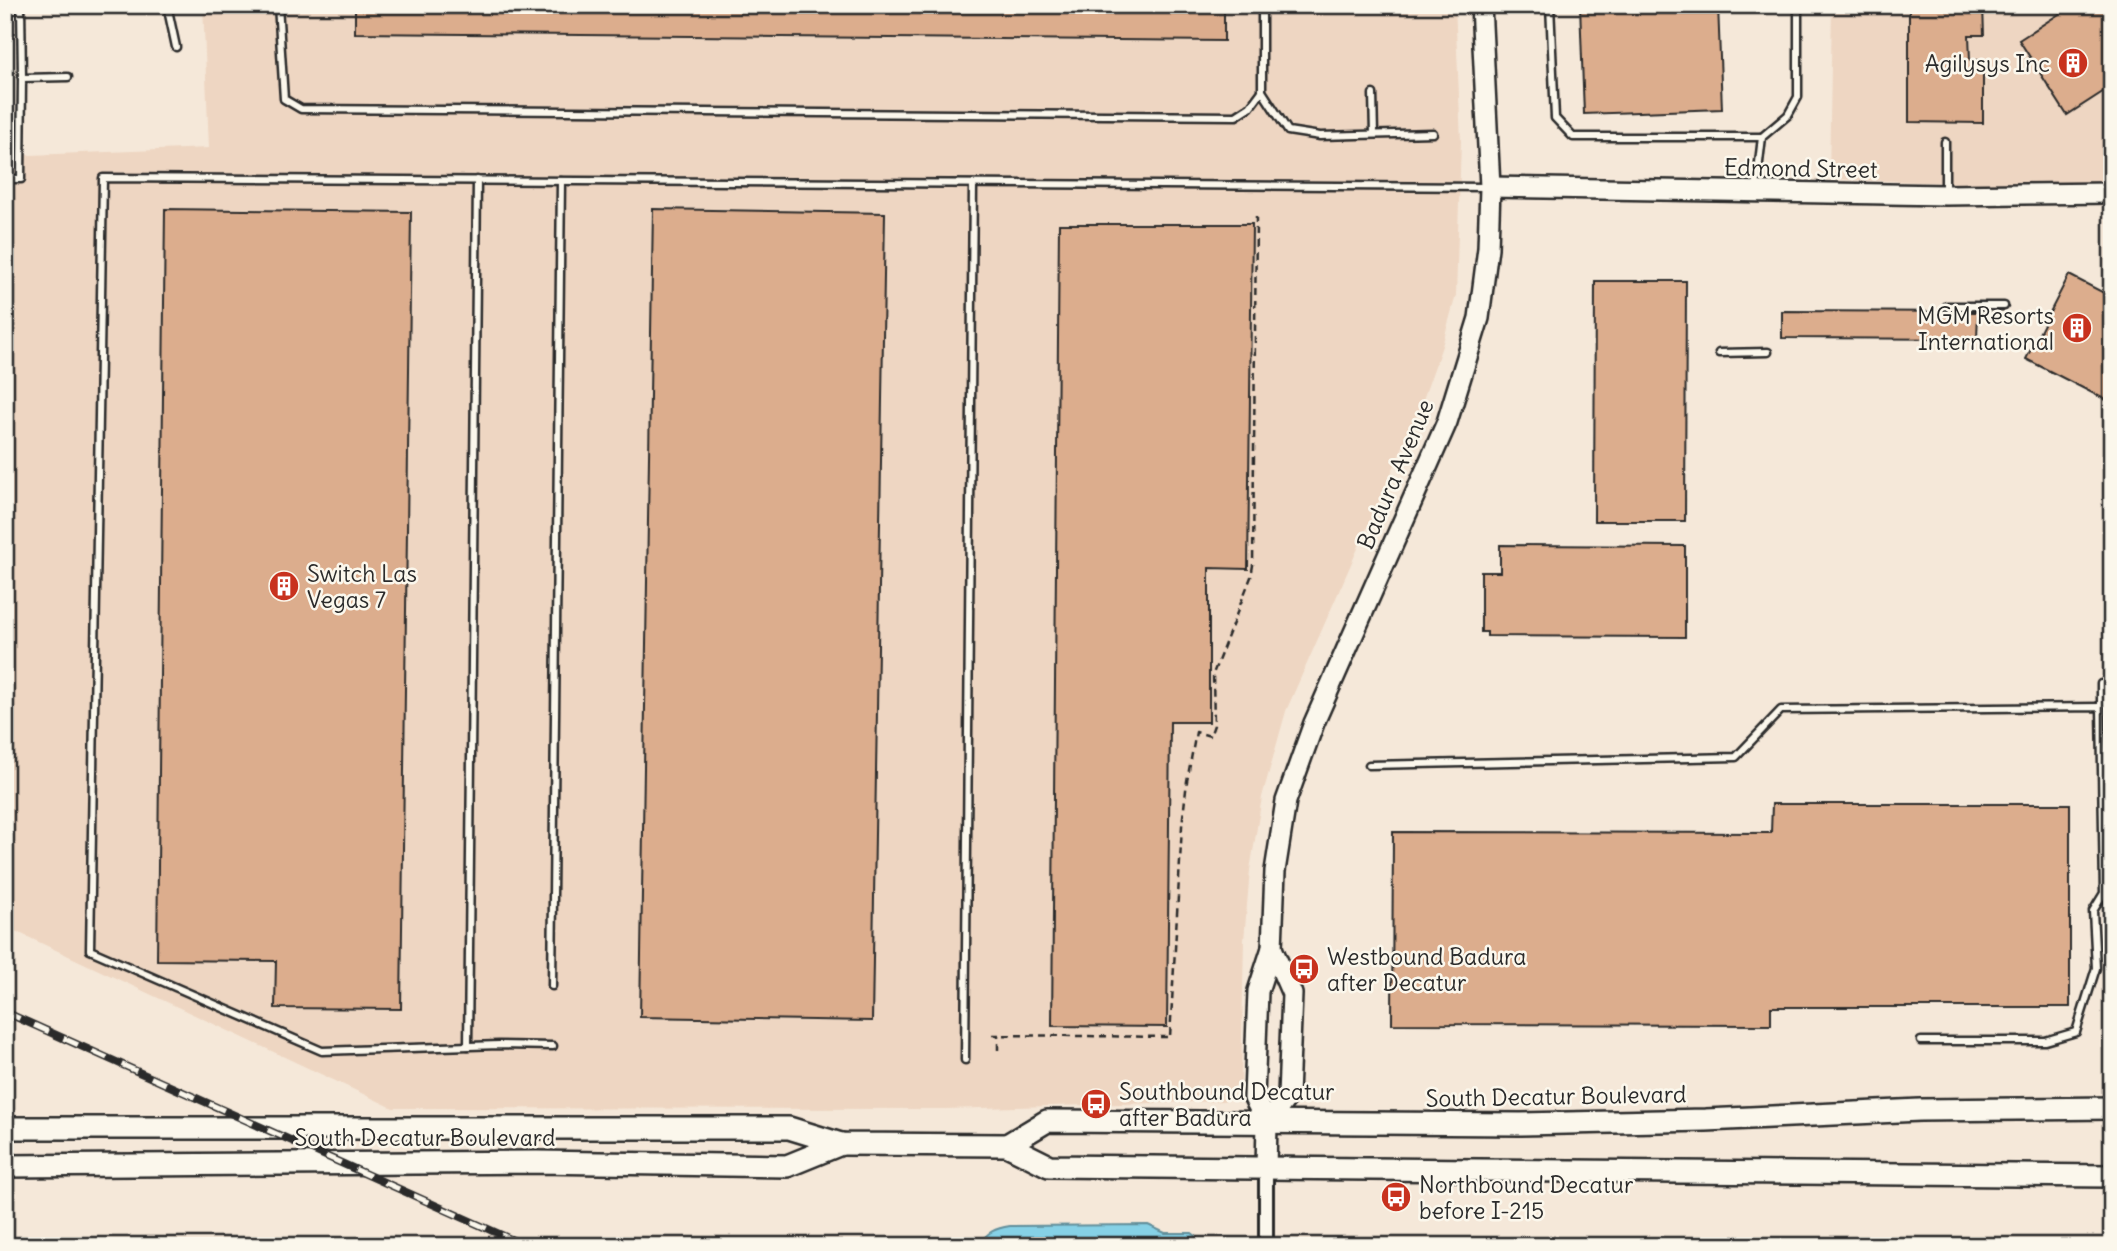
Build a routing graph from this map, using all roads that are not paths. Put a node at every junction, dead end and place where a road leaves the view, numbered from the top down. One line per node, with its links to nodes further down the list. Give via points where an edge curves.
1 (21, 5): 9 (lane)
2 (167, 5): 8 (lane)
3 (278, 5): 11 (lane, via 284,99 301,109 1236,116)
4 (1262, 5): 11 (lane)
5 (1481, 5): 21 (main road, Badura Avenue)
6 (1550, 5): 15 (lane, via 1555,118 1573,137)
7 (1798, 5): 15 (lane, via 1798,97 1788,115)
8 (176, 47)
9 (22, 78): 10 (lane); 17 (lane, via 21,179)
10 (68, 78)
11 (1262, 91): 14 (lane, via 1289,131 1320,136)
12 (1373, 94): 14 (lane)
13 (1433, 133): 14 (lane)
14 (1374, 134)
15 (1762, 137): 22 (lane)
16 (1945, 142): 24 (lane)
17 (5, 179)
18 (477, 180): 19 (lane); 35 (lane); 35 (lane, via 103,178 90,950 322,1051)
19 (561, 181): 20 (lane); 33 (lane)
20 (973, 184): 21 (lane); 37 (lane)
21 (1490, 187): 22 (main road, Edmond Street); 32 (main road, Badura Avenue, via 1479,318 1447,422 1314,723 1286,801 1275,871)
22 (1756, 192): 24 (main road, Edmond Street)
23 (2112, 193): 24 (main road, Edmond Street)
24 (1945, 195)
25 (1947, 306): 26 (lane)
26 (2004, 306)
27 (1768, 352): 28 (lane)
28 (1719, 353)
29 (2112, 683): 30 (lane, via 2101,684)
30 (2101, 707): 31 (lane, via 1781,710 1736,757); 34 (lane, via 2105,893 2092,911 2096,968 2076,1032 2045,1041)
31 (1369, 765)
32 (1272, 948): 41 (main road, Badura Avenue, via 1258,991 1254,1098); 41 (main road, Badura Avenue, via 1292,994 1289,1096)
33 (552, 986)
34 (1921, 1041)
35 (468, 1046): 36 (lane)
36 (553, 1046)
37 (965, 1060)
38 (2112, 1101): 39 (main road)
39 (2074, 1108): 40 (main road, South Decatur Boulevard); 41 (main road, South Decatur Boulevard, via 1534,1124)
40 (2112, 1108)
41 (1267, 1123): 44 (main road, South Decatur Boulevard, via 1047,1121); 46 (main road, Badura Avenue)
42 (5, 1128): 43 (main road, South Decatur Boulevard, via 789,1128)
43 (841, 1144): 44 (main road, South Decatur Boulevard); 45 (main road, South Decatur Boulevard, via 787,1166 537,1162)
44 (1007, 1145): 46 (main road, South Decatur Boulevard, via 1049,1166)
45 (5, 1166)
46 (1266, 1168): 47 (main road, South Decatur Boulevard); 48 (street, Badura Avenue)
47 (2112, 1177)
48 (1265, 1246)

